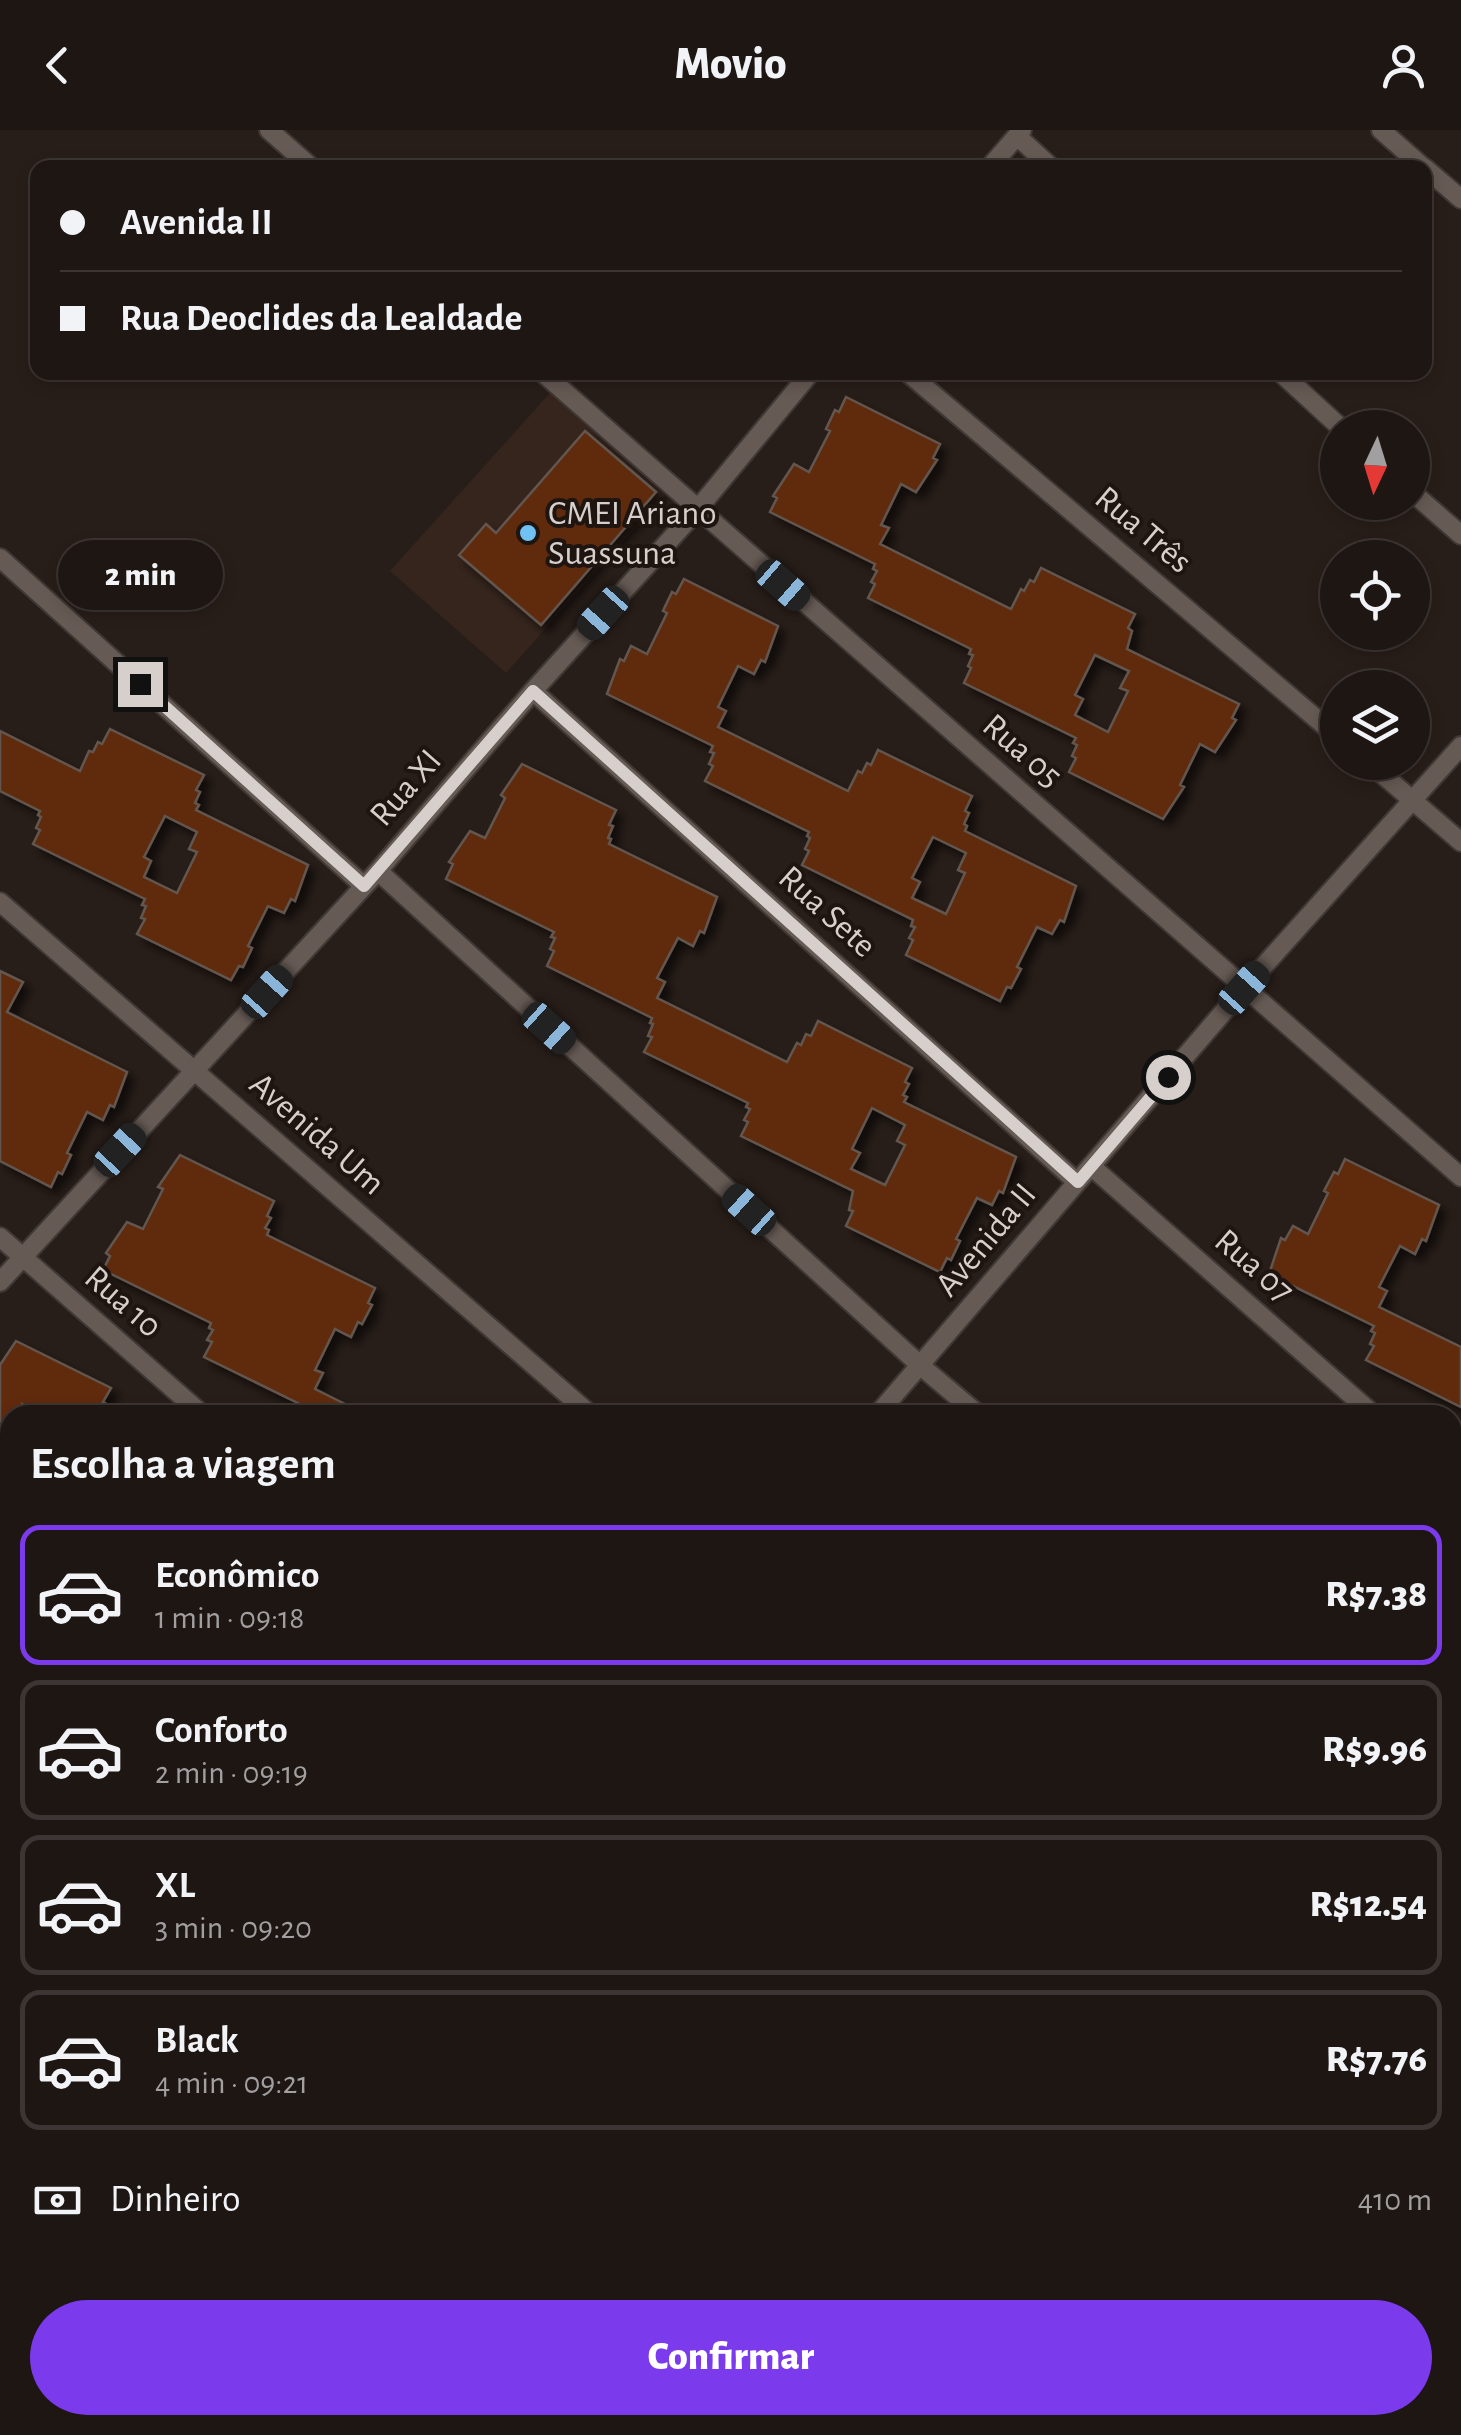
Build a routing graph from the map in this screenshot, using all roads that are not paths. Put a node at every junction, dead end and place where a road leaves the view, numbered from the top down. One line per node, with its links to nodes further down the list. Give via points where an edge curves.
1 (270, 130): 4 (street)
2 (1380, 130): 7 (street)
3 (1019, 133): 5 (street); 6 (street)
4 (303, 160)
5 (996, 160)
6 (1044, 160)
7 (1415, 160)
8 (1432, 175): 9 (street)
9 (1461, 199)
10 (551, 380): 16 (street, Rua 05)
11 (804, 380): 16 (street, Rua XI)
12 (916, 380): 20 (street, Rua Três)
13 (1289, 380): 14 (street)
14 (1321, 410)
15 (1430, 508): 17 (street)
16 (696, 510): 19 (street, Rua XI); 28 (street, Rua 05)
17 (1461, 535)
18 (0, 558): 26 (street)
19 (533, 691): 25 (street, Rua XI); 32 (street, Rua Sete)
20 (1320, 722)
21 (1461, 746): 23 (street, Avenida II)
22 (1389, 780): 23 (street)
23 (1414, 801): 24 (street); 28 (street, Avenida II)
24 (1461, 842)
25 (378, 871): 26 (street, Rua XI); 36 (street)
26 (364, 886): 29 (street, Rua XI)
27 (0, 902): 29 (street, Avenida Um)
28 (1244, 988): 30 (street, Avenida II); 31 (street, Rua 05)
29 (194, 1070): 34 (street, Rua XI); 38 (street, Avenida Um)
30 (1091, 1166): 32 (street, Avenida II); 41 (street, Rua 07)
31 (1461, 1177)
32 (1078, 1182): 36 (street, Avenida II)
33 (0, 1237): 34 (street, Rua 10)
34 (22, 1257): 35 (street, Rua XI); 37 (street, Rua 10)
35 (0, 1282)
36 (921, 1366): 39 (street, Avenida II); 40 (street)
37 (192, 1405)
38 (579, 1405)
39 (886, 1405)
40 (966, 1405)
41 (1363, 1405)

